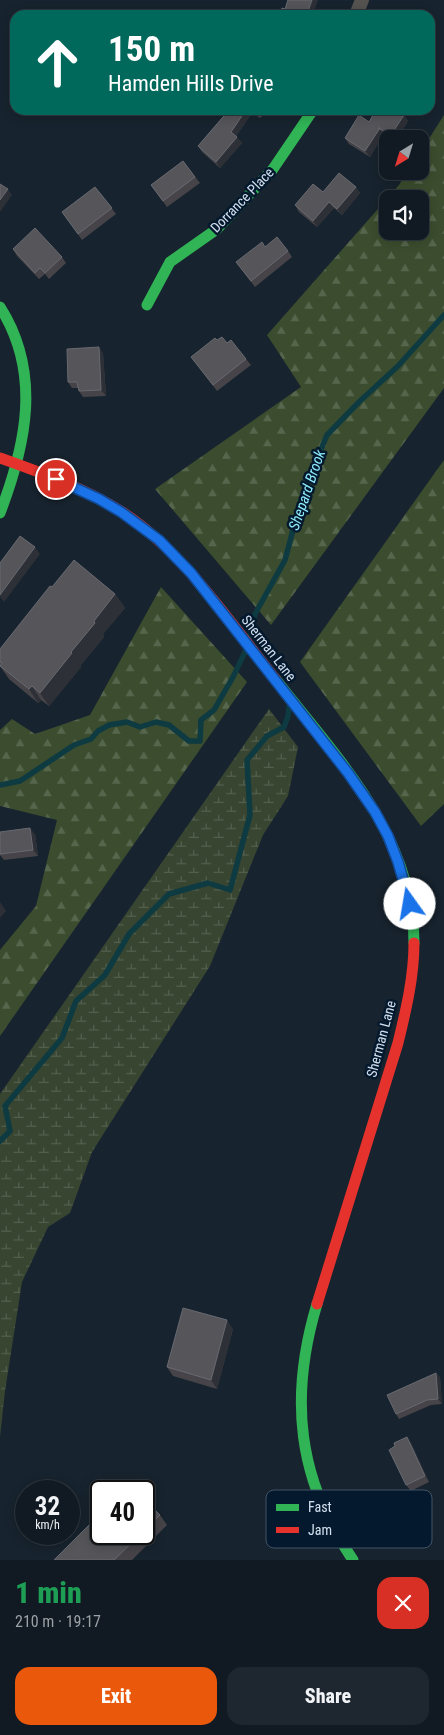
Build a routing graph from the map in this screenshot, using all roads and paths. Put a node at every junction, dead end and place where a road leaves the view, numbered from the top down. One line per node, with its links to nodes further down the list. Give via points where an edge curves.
1 (310, 115): 2 (street, Dorrance Place, via 273,169 217,228 170,262)
2 (147, 306)
3 (0, 307): 5 (street, via 16,340 26,372 26,419)
4 (0, 458): 5 (street, Sherman Lane)
5 (18, 464): 6 (street); 7 (street, Sherman Lane, via 72,486 121,512 159,540 191,573 348,773 375,812 398,862 414,931 411,984 400,1032 308,1333 302,1366 303,1438)
6 (0, 513)
7 (315, 1490)
8 (345, 1548): 9 (street, Sherman Lane)
9 (353, 1560)

